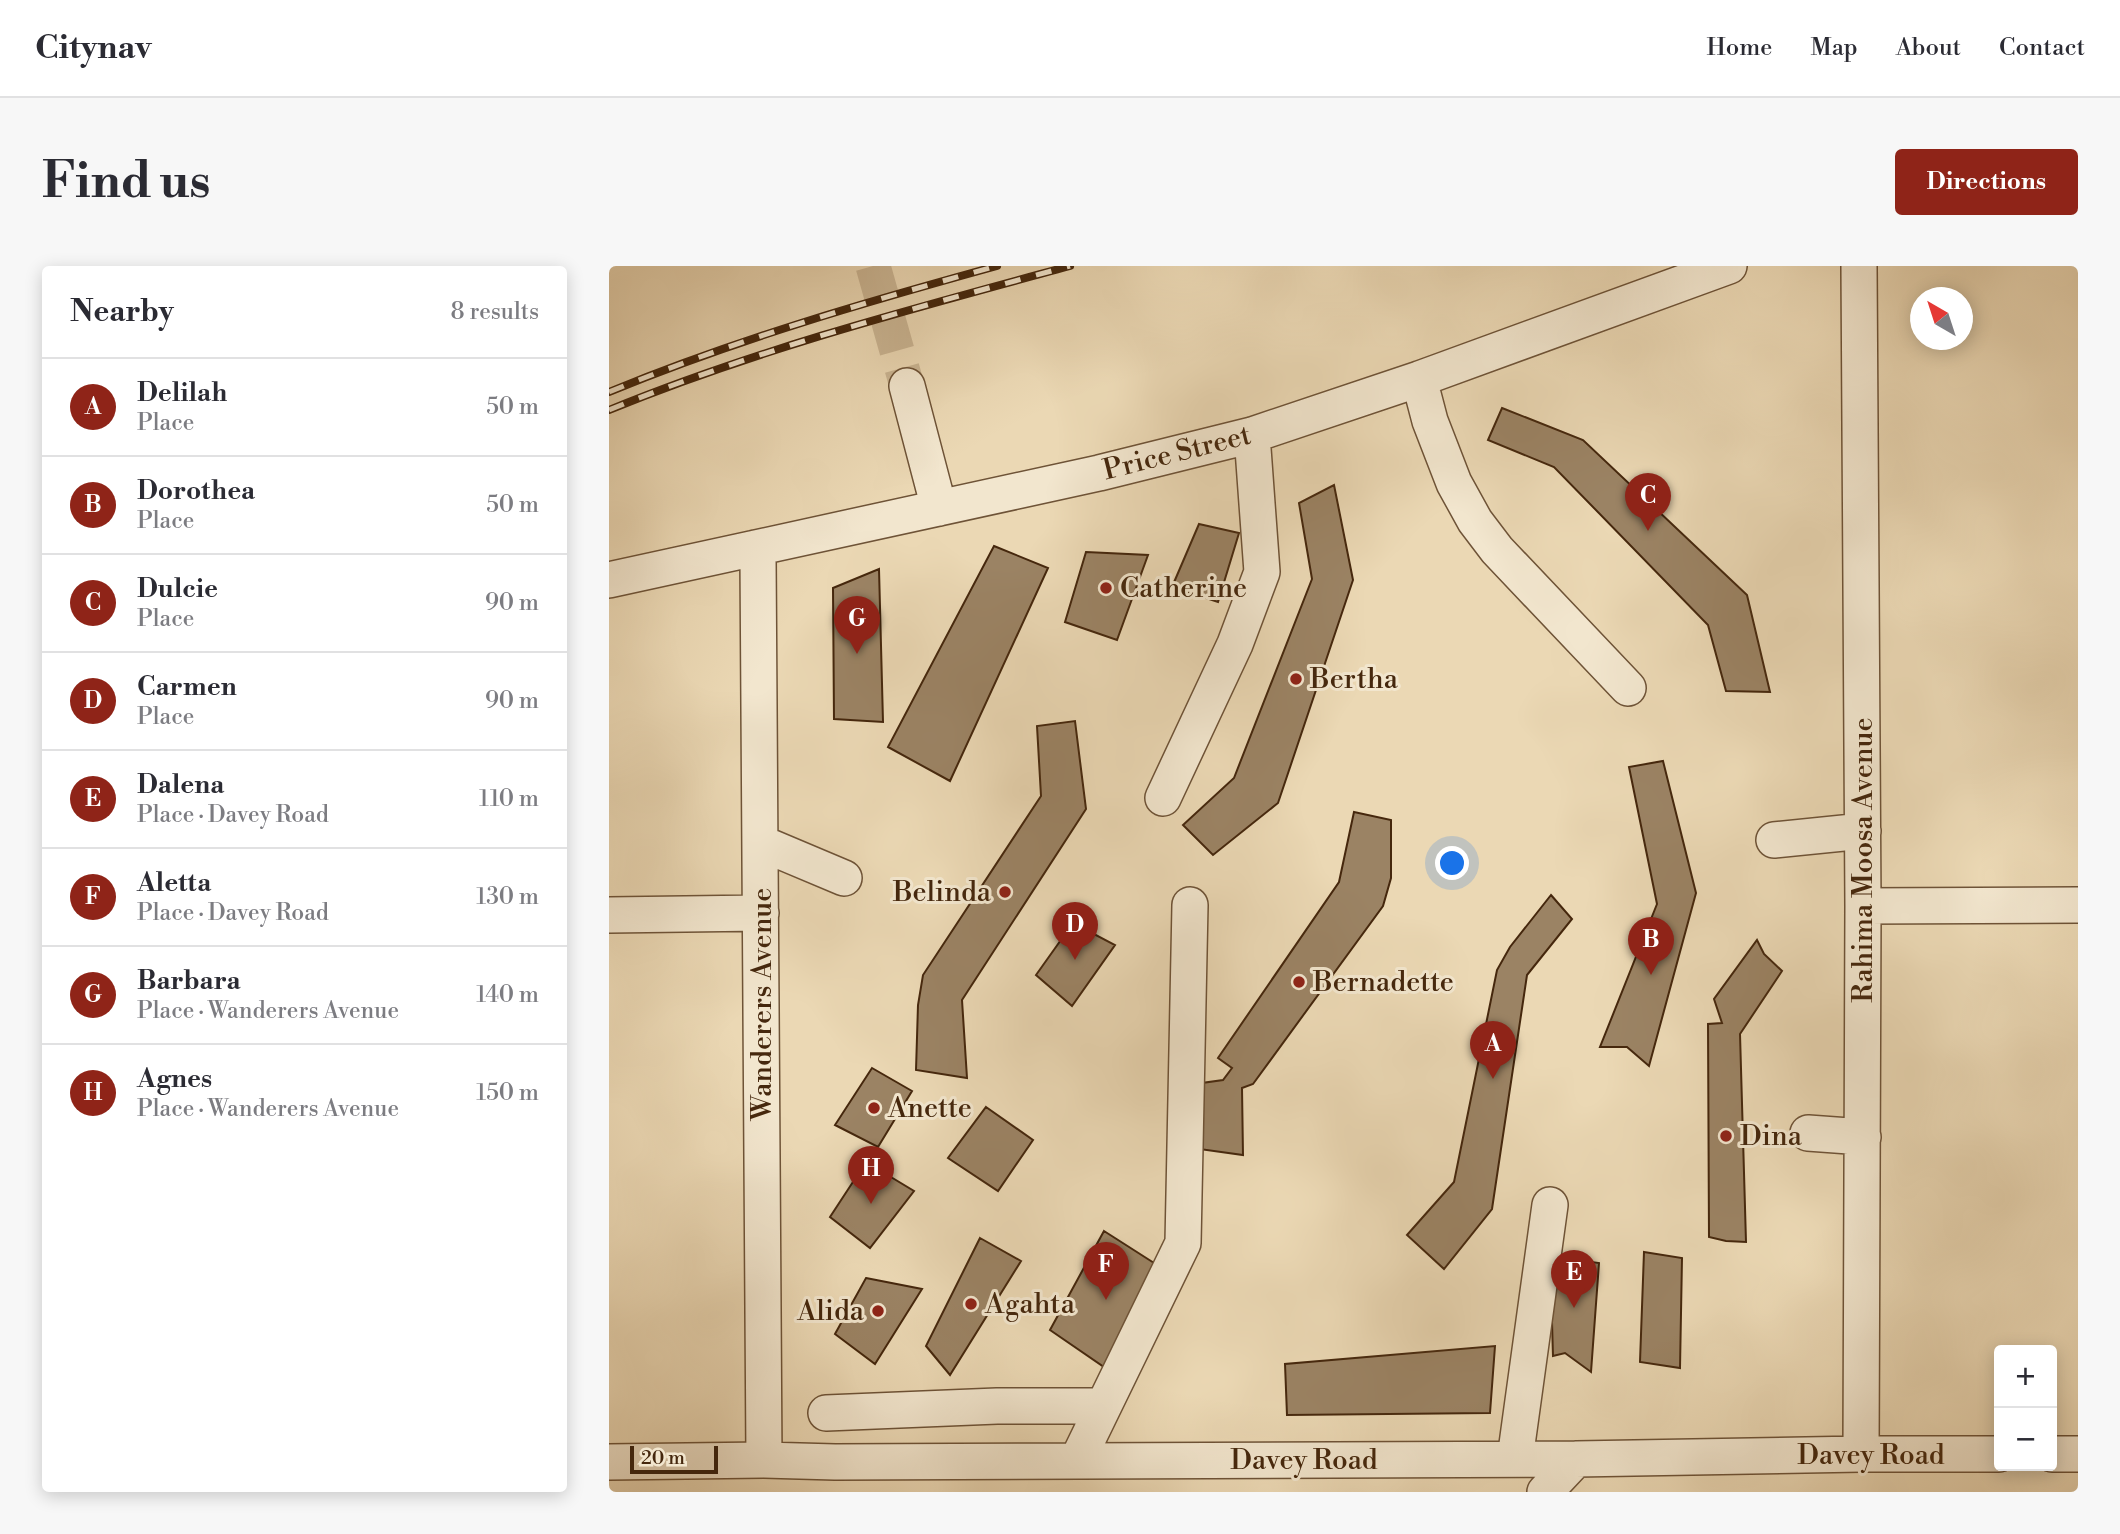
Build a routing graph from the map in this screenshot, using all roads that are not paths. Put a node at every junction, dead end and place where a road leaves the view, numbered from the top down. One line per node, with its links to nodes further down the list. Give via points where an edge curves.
1 (1729, 266): 3 (street, Price Street)
2 (1859, 266): 11 (street, Rahima Moosa Avenue)
3 (1419, 379): 5 (street, Price Street); 9 (street, via 1454,483 1475,520 1497,550)
4 (907, 386): 6 (street)
5 (1252, 435): 6 (street, Price Street); 10 (street, via 1262,572 1235,644)
6 (939, 508): 7 (street, Price Street)
7 (755, 548): 8 (street, Price Street); 13 (street, Wanderers Avenue)
8 (609, 580)
9 (1628, 688)
10 (1163, 797)
11 (1863, 831): 12 (street); 17 (street, Rahima Moosa Avenue)
12 (1774, 840)
13 (761, 843): 14 (street); 18 (street, Wanderers Avenue)
14 (844, 878)
15 (1189, 905): 23 (street, via 1182,1242)
16 (2078, 905): 17 (street)
17 (1863, 906): 21 (street, Rahima Moosa Avenue)
18 (761, 913): 19 (street); 31 (street, Wanderers Avenue)
19 (609, 915)
20 (1808, 1133): 21 (street)
21 (1863, 1138): 25 (street, Rahima Moosa Avenue)
22 (1550, 1205): 29 (street)
23 (1102, 1406): 24 (street); 32 (street)
24 (826, 1413)
25 (1861, 1454): 26 (street, Davey Road); 30 (street, Davey Road)
26 (1994, 1454)
27 (2057, 1454): 28 (street)
28 (2078, 1454)
29 (1515, 1459): 30 (street, Davey Road); 32 (street, Davey Road)
30 (1576, 1459): 35 (street)
31 (764, 1460): 33 (street, Davey Road); 34 (street, Davey Road)
32 (1077, 1461): 34 (street, Davey Road)
33 (609, 1462)
34 (835, 1477)
35 (1545, 1492)

